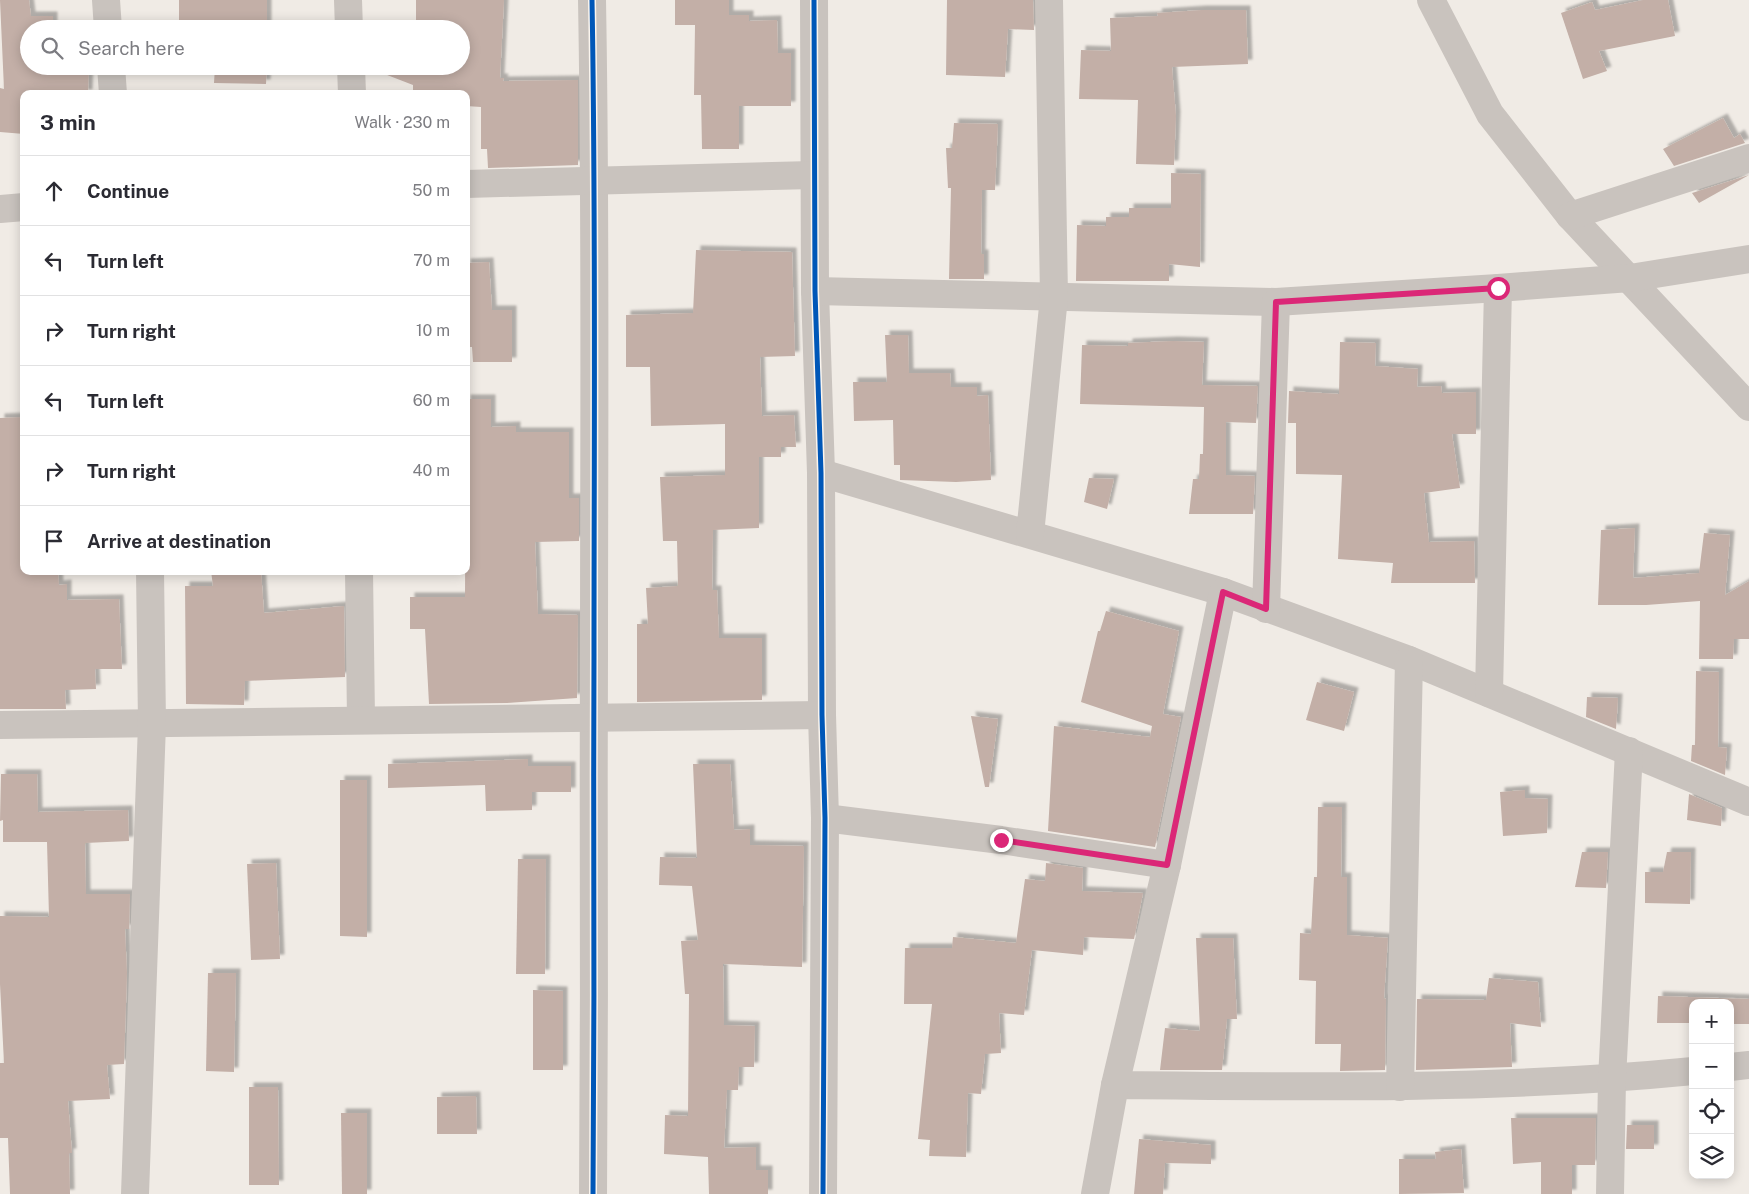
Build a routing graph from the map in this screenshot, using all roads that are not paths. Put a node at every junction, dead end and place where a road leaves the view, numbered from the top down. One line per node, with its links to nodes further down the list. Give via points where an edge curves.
1 (106, 0): 7 (street)
2 (348, 0): 8 (street)
3 (592, 0): 15 (street)
4 (814, 0): 14 (street)
5 (1049, 0): 24 (street)
6 (1431, 0): 19 (street, via 1490,114)
7 (107, 20)
8 (349, 20)
9 (112, 75): 11 (street)
10 (351, 75): 12 (street)
11 (113, 90)
12 (352, 90)
13 (1749, 158): 19 (street)
14 (814, 175): 15 (street); 23 (street)
15 (596, 180): 16 (street); 36 (street)
16 (470, 184)
17 (20, 207): 18 (street)
18 (0, 209)
19 (1570, 216): 21 (street)
20 (1749, 259): 21 (street)
21 (1630, 278): 22 (street); 26 (street)
22 (1498, 288): 25 (street); 34 (street)
23 (814, 291): 24 (street); 27 (street)
24 (1054, 297): 25 (street); 28 (street)
25 (1276, 302): 32 (street)
26 (1749, 407)
27 (821, 473): 28 (street); 35 (street)
28 (1030, 534): 31 (street)
29 (150, 575): 38 (street)
30 (360, 575): 37 (street)
31 (1223, 592): 32 (street); 43 (street)
32 (1266, 609): 33 (street)
33 (1409, 660): 34 (street); 49 (street)
34 (1489, 693): 40 (street)
35 (822, 715): 36 (street); 42 (street)
36 (593, 718): 37 (street); 51 (street)
37 (361, 719): 38 (street)
38 (152, 724): 39 (street); 50 (street)
39 (0, 725)
40 (1630, 752): 41 (street); 47 (street)
41 (1749, 802)
42 (825, 818): 43 (street); 52 (street)
43 (1167, 865): 48 (street)
44 (1749, 1066): 45 (street)
45 (1734, 1067)
46 (1689, 1071): 47 (street)
47 (1612, 1079): 49 (street); 54 (street)
48 (1115, 1085): 49 (street); 53 (street)
49 (1400, 1086)
50 (136, 1194)
51 (593, 1194)
52 (823, 1194)
53 (1095, 1194)
54 (1610, 1194)

